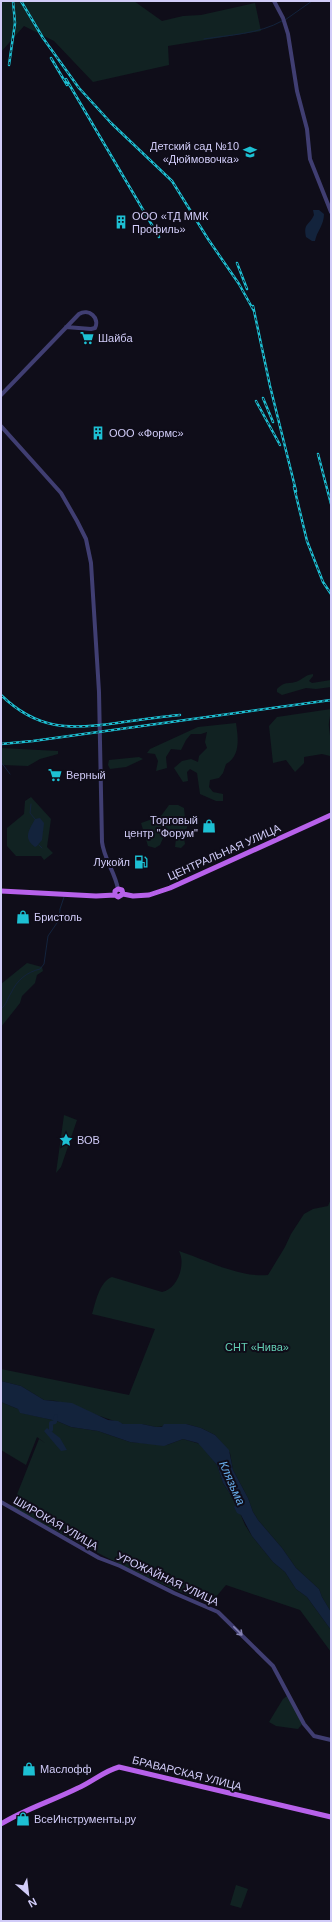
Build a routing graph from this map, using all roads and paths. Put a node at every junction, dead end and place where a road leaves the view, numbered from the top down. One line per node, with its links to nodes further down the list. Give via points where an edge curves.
1 (274, 1): 2 (street, via 284,20 307,129 310,159)
2 (331, 212)
3 (66, 327): 3 (street, via 92,329 97,324 91,313 82,312); 4 (street)
4 (1, 394)
5 (1, 426): 7 (street, via 61,492 86,539 99,692 102,842)
6 (331, 815): 9 (main road, ЦЕНТРАЛЬНАЯ УЛИЦА, via 165,890 149,895)
7 (118, 889): 9 (main road, via 122,890); 10 (main road)
8 (1, 891): 10 (main road, ЦЕНТРАЛЬНАЯ УЛИЦА)
9 (123, 894): 10 (main road, ЦЕНТРАЛЬНАЯ УЛИЦА, via 120,897)
10 (115, 895)
11 (1, 1502): 12 (street, ШИРОКАЯ УЛИЦА)
12 (102, 1559): 13 (street, УРОЖАЙНАЯ УЛИЦА, one-way to 13, via 218,1612 273,1666 304,1724 314,1736)
13 (331, 1740)
14 (331, 1817): 15 (main road, БРАВАРСКАЯ УЛИЦА, via 119,1767 110,1769 78,1788)
15 (1, 1824)

